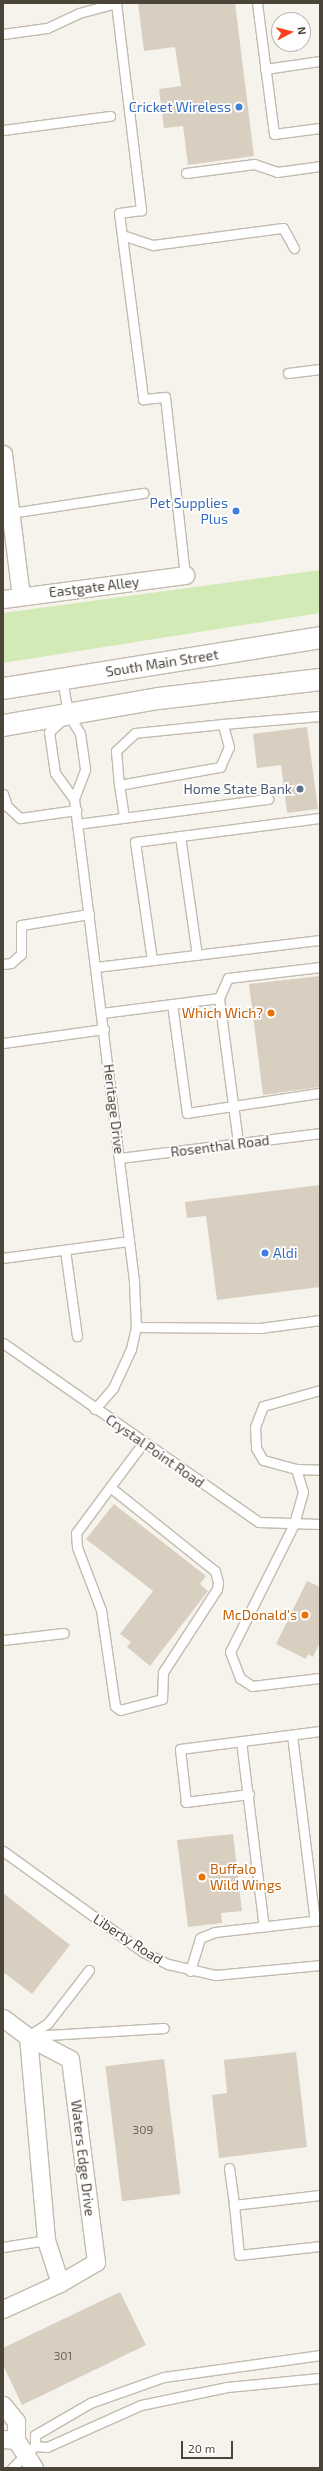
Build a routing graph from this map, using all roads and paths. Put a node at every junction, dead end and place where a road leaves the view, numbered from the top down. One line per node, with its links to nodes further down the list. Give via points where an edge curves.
1 (116, 3): 3 (lane, via 79,13 48,28); 11 (lane, via 141,210 119,213)
2 (257, 3): 5 (lane)
3 (3, 34)
4 (320, 62): 5 (lane)
5 (265, 69): 7 (lane, via 274,134)
6 (110, 116): 8 (lane)
7 (320, 128)
8 (3, 130)
9 (320, 166): 10 (lane, via 277,172 254,164)
10 (186, 173)
11 (122, 235): 12 (lane, via 153,245 283,228); 18 (lane, via 143,399 165,397)
12 (294, 248)
13 (320, 369): 14 (lane)
14 (288, 373)
15 (3, 454): 17 (street)
16 (144, 493): 17 (lane)
17 (11, 513): 19 (street)
18 (185, 575): 19 (street, Eastgate Alley)
19 (22, 596): 20 (street, Eastgate Alley)
20 (3, 598)
21 (320, 637): 22 (street, South Main Street)
22 (62, 679): 24 (street, South Main Street); 25 (lane)
23 (320, 679): 25 (street, via 158,698)
24 (3, 688)
25 (68, 714): 28 (street); 31 (lane, via 80,734 85,770); 31 (lane, Heritage Drive, via 49,732 55,773)
26 (320, 716): 27 (lane)
27 (223, 724): 29 (lane, via 135,733 116,751); 29 (lane, via 229,747 220,767)
28 (3, 725)
29 (118, 785): 34 (lane)
30 (3, 794): 33 (lane, via 7,806 20,818)
31 (74, 799): 33 (lane, Heritage Drive)
32 (268, 799): 34 (lane)
33 (76, 810): 36 (lane, Heritage Drive)
34 (124, 818): 36 (lane)
35 (320, 818): 37 (lane)
36 (77, 824): 38 (lane, Heritage Drive)
37 (180, 836): 40 (lane); 41 (lane, via 134,842)
38 (89, 914): 42 (lane, via 21,925 22,954 11,963); 43 (lane, Heritage Drive)
39 (320, 940): 40 (lane)
40 (197, 955): 41 (lane)
41 (152, 960): 43 (lane)
42 (3, 964)
43 (96, 967): 47 (lane, Heritage Drive)
44 (320, 967): 45 (lane, via 228,978)
45 (219, 998): 46 (lane); 51 (lane)
46 (172, 1004): 47 (lane); 51 (lane, via 186,1112)
47 (102, 1013): 48 (lane, Heritage Drive)
48 (104, 1029): 49 (lane); 54 (lane, Heritage Drive)
49 (3, 1043)
50 (320, 1093): 51 (lane)
51 (233, 1107): 53 (lane)
52 (320, 1133): 53 (lane, Rosenthal Road)
53 (238, 1143): 54 (lane, Rosenthal Road)
54 (120, 1158): 55 (lane, Heritage Drive)
55 (129, 1241): 56 (lane); 59 (lane, Heritage Drive)
56 (65, 1250): 57 (lane); 60 (lane)
57 (3, 1258)
58 (320, 1320): 59 (lane, via 260,1328)
59 (136, 1327): 63 (lane, Heritage Drive, via 124,1368)
60 (77, 1336)
61 (3, 1344): 63 (lane, Crystal Point Road)
62 (320, 1390): 65 (lane, via 263,1406 255,1427 256,1448 264,1460)
63 (95, 1409): 64 (lane, Crystal Point Road)
64 (143, 1443): 67 (lane); 68 (lane, Crystal Point Road, via 259,1522)
65 (296, 1468): 66 (lane); 68 (lane, via 303,1492)
66 (320, 1470)
67 (110, 1487): 67 (lane, via 76,1533 77,1547 101,1610 115,1706 120,1710 162,1699 163,1672 217,1590 218,1582 215,1571)
68 (294, 1524): 69 (lane, Crystal Point Road); 72 (lane, via 230,1652 240,1678 252,1686)
69 (320, 1524)
70 (64, 1633): 71 (lane)
71 (3, 1640)
72 (320, 1678)
73 (320, 1731): 74 (lane)
74 (292, 1735): 75 (lane); 78 (lane)
75 (241, 1741): 76 (lane); 76 (lane, via 180,1749 186,1802)
76 (248, 1794): 79 (lane)
77 (3, 1851): 82 (lane, Liberty Road, via 143,1952)
78 (318, 1920): 79 (lane)
79 (264, 1927): 82 (lane, via 215,1932 200,1938)
80 (320, 1965): 82 (lane, Liberty Road, via 238,1975)
81 (89, 1970): 85 (lane, via 48,2023)
82 (190, 1971)
83 (3, 2018): 85 (street, Waters Edge Drive)
84 (164, 2028): 85 (lane)
85 (28, 2037): 89 (street); 92 (street, Waters Edge Drive, via 70,2059 96,2262)
86 (229, 2168): 88 (lane)
87 (320, 2195): 88 (lane)
88 (234, 2205): 90 (lane, via 239,2255)
89 (46, 2240): 91 (lane); 92 (street)
90 (320, 2246)
91 (3, 2247)
92 (60, 2283): 93 (street, Waters Edge Drive)
93 (3, 2309)
94 (320, 2355): 97 (lane, via 164,2377 90,2403)
95 (320, 2378): 97 (lane, via 227,2387 141,2405 47,2447)
96 (3, 2405): 97 (street, via 16,2421)
97 (20, 2445): 98 (lane); 99 (street)
98 (12, 2468)
99 (34, 2468)

